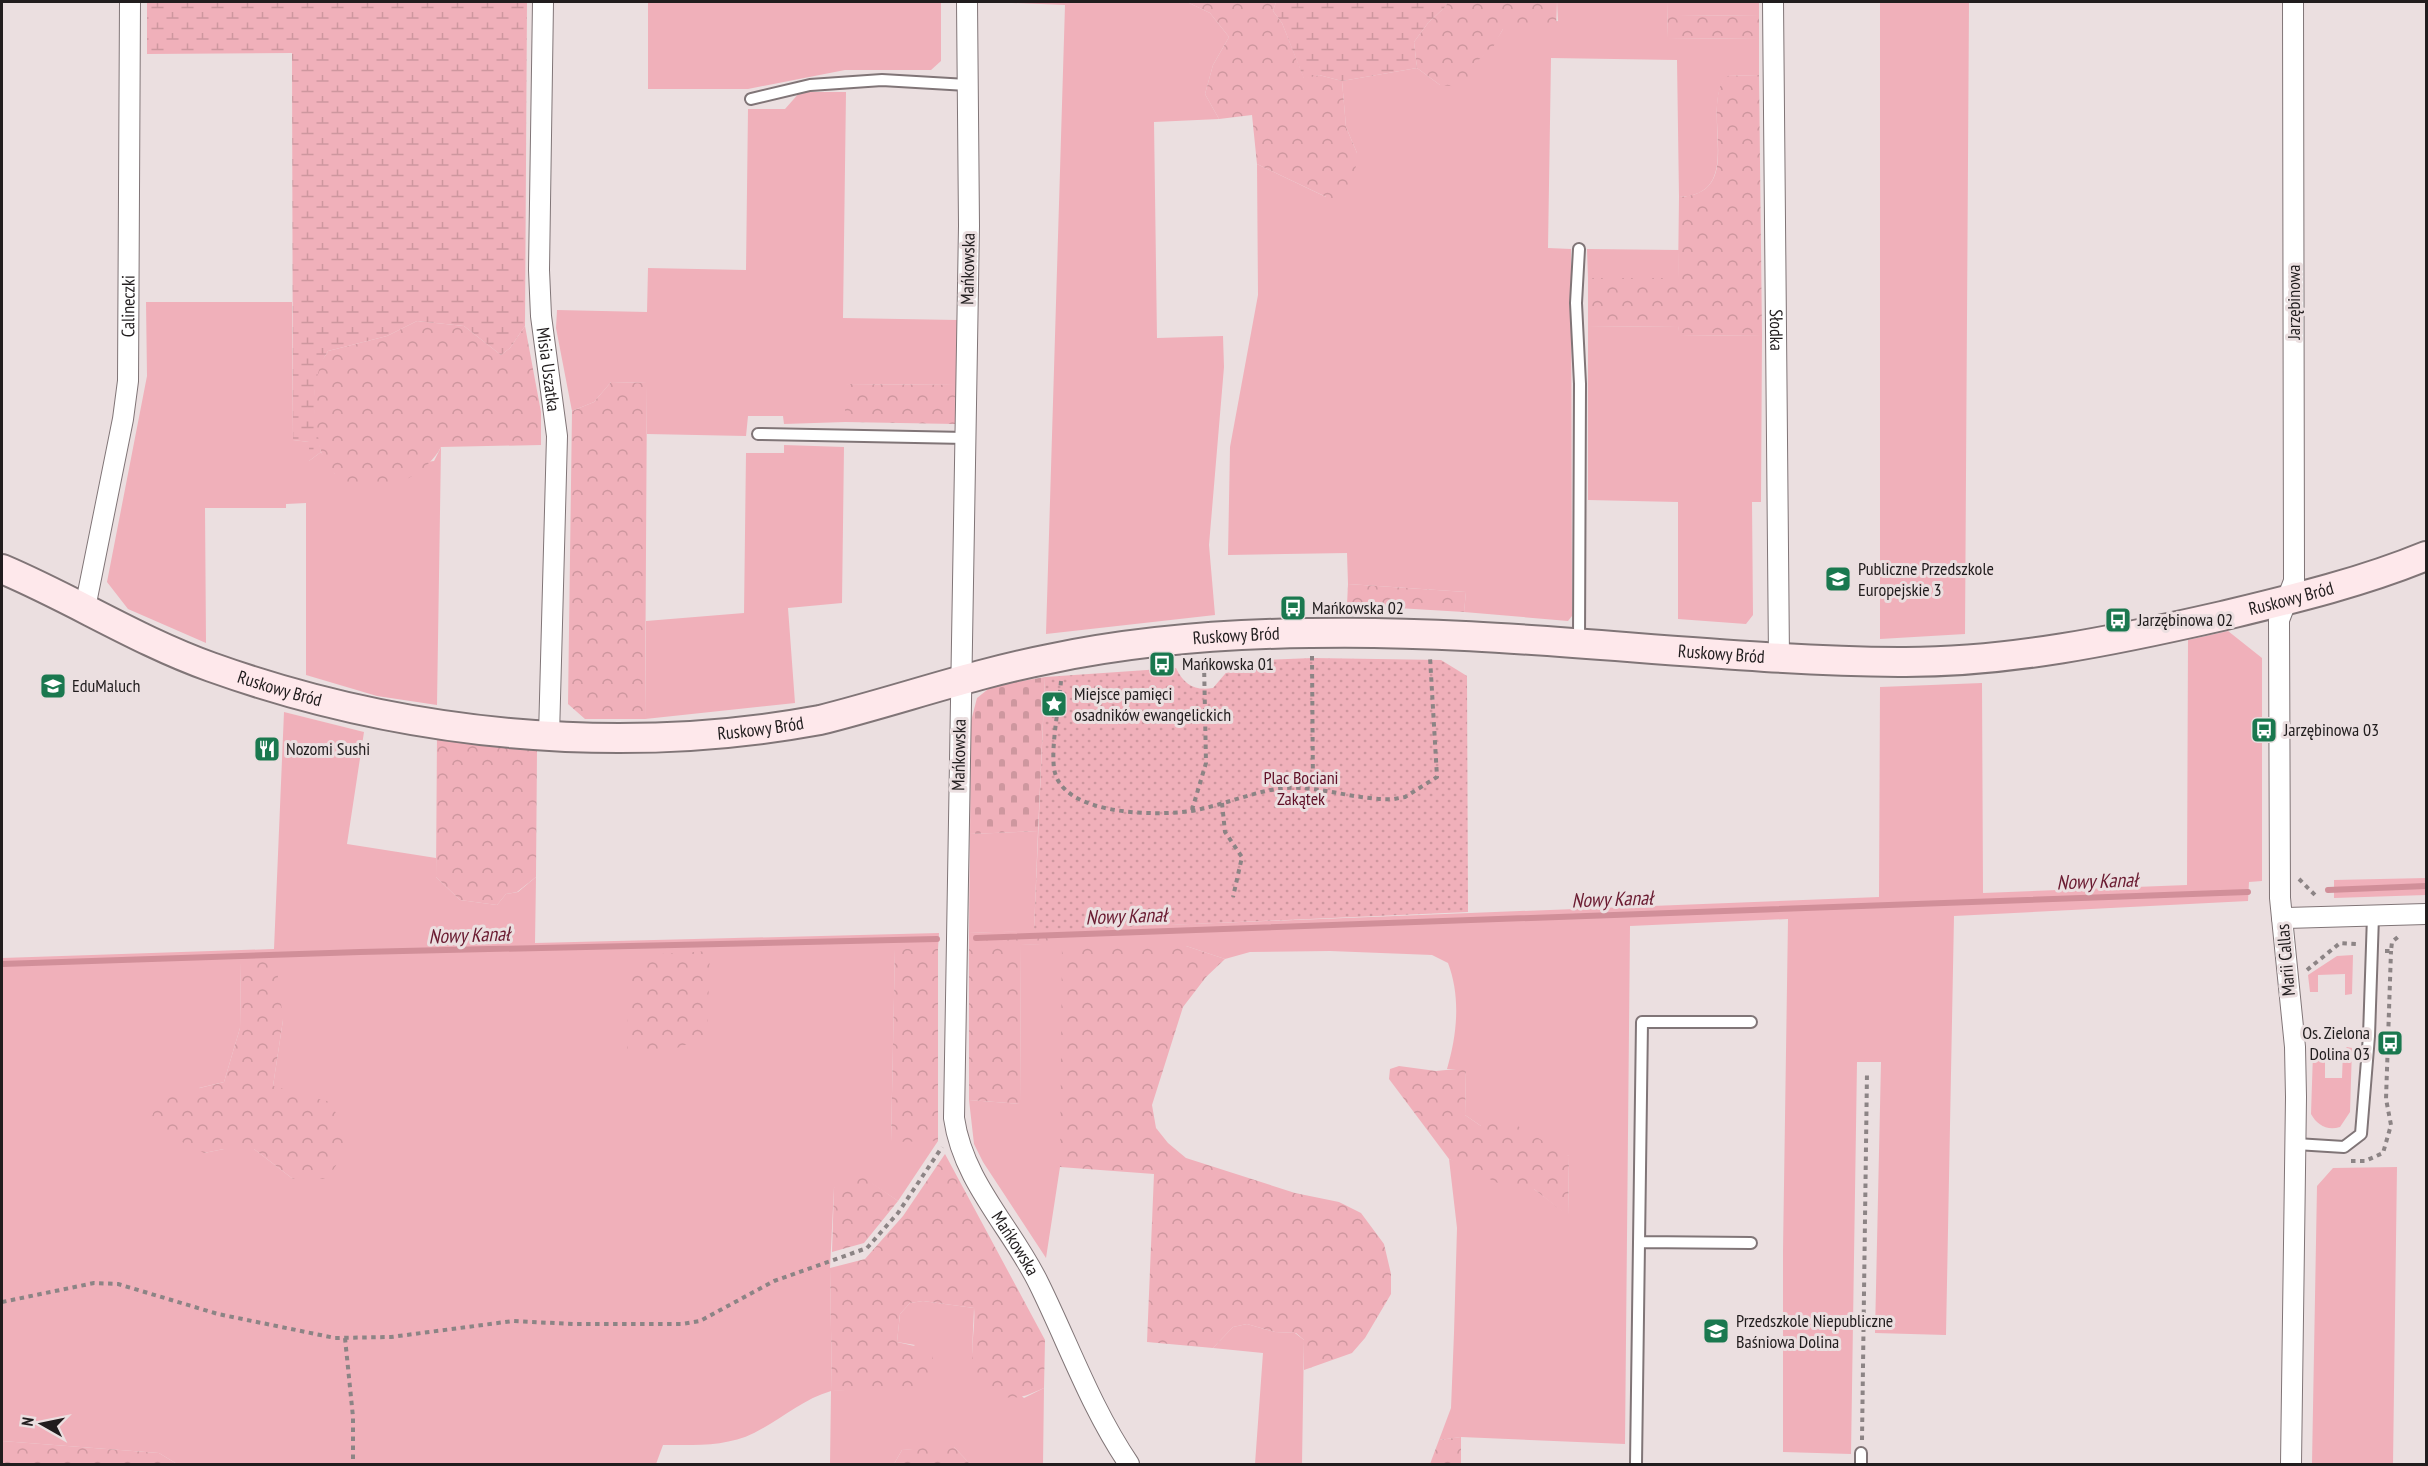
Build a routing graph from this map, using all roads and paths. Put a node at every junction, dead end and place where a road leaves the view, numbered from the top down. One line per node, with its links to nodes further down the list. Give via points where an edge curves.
1 (130, 2): 14 (street, Calineczki, via 128,381)
2 (543, 2): 22 (street, Misia Uszatka, via 539,270 557,436)
3 (967, 2): 6 (street, Mańkowska)
4 (1773, 2): 18 (street, Słodka)
5 (2293, 2): 13 (street, Jarzębinowa, via 2294,574)
6 (967, 85): 7 (lane, via 882,80 810,85); 10 (street, Mańkowska, via 970,157)
7 (751, 99)
8 (1579, 249): 15 (lane)
9 (758, 434): 10 (lane)
10 (966, 438): 21 (street, Mańkowska)
11 (2427, 556): 13 (street, Ruskowy Bród, via 2362,580)
12 (2, 569): 14 (street, Ruskowy Bród)
13 (2286, 601): 18 (street, Ruskowy Bród, via 2119,638 1983,658 1902,662); 29 (street, Marii Callas, via 2279,620)
14 (85, 608): 22 (street, Ruskowy Bród, via 184,657 318,700 467,728)
15 (1579, 644): 18 (street, Ruskowy Bród); 21 (street, Ruskowy Bród, via 1420,635 1310,633 1226,637 1068,655)
16 (1312, 655): 23 (path)
17 (1430, 656): 23 (path, via 1437,777 1405,797 1394,799)
18 (1779, 658)
19 (1204, 662): 25 (path, via 1206,763)
20 (1061, 676): 25 (path, via 1054,770 1066,792 1082,802 1113,809)
21 (962, 682): 22 (street, Ruskowy Bród, via 790,726 649,738); 32 (street, Mańkowska, via 954,1098)
22 (549, 736)
23 (1313, 790): 24 (path, via 1275,789)
24 (1222, 803): 25 (path); 26 (path, via 1225,832 1242,857)
25 (1192, 811)
26 (1233, 897)
27 (2427, 914): 28 (street)
28 (2373, 916): 29 (street); 33 (lane, via 2361,1134 2344,1147)
29 (2282, 918): 33 (street, Marii Callas, via 2295,1047)
30 (1751, 1022): 34 (lane, via 1642,1022)
31 (1868, 1072): 38 (path)
32 (957, 1137): 37 (path, via 940,1149 898,1213 867,1248 774,1281 700,1322 513,1321); 40 (street, Mańkowska, via 969,1170 1018,1243 1040,1284 1109,1435)
33 (2296, 1144): 42 (street, Marii Callas)
34 (1639, 1242): 35 (lane); 41 (lane)
35 (1751, 1243)
36 (2, 1302): 37 (path, via 94,1283 118,1284 218,1314)
37 (345, 1338): 39 (path)
38 (1861, 1459)
39 (353, 1464)
40 (1129, 1464)
41 (1636, 1464)
42 (2291, 1464)

